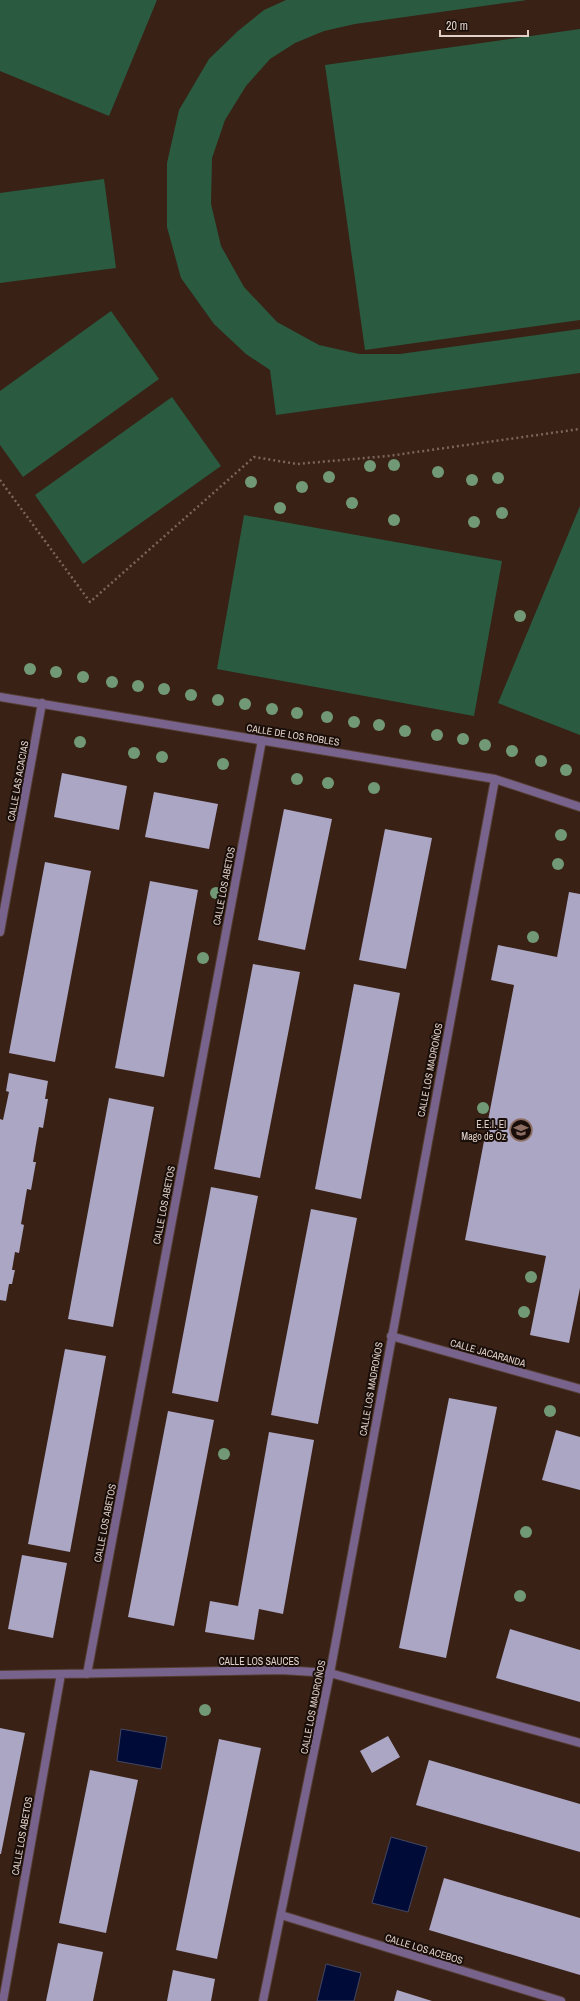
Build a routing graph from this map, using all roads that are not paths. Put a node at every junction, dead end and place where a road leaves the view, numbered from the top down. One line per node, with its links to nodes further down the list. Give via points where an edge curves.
1 (0, 697): 2 (street, CALLE DE LOS ROBLES)
2 (42, 704): 3 (street, CALLE DE LOS ROBLES); 6 (street, CALLE LAS ACACIAS)
3 (262, 740): 4 (street, CALLE DE LOS ROBLES); 11 (street, CALLE LOS ABETOS)
4 (495, 779): 5 (street, CALLE DE LOS ROBLES); 7 (street, CALLE LOS MADROÑOS)
5 (580, 807)
6 (0, 932)
7 (391, 1336): 8 (street, CALLE JACARANDA); 9 (street, CALLE LOS MADROÑOS)
8 (580, 1390)
9 (330, 1673): 11 (street, CALLE LOS SAUCES, via 281,1670); 13 (street, CALLE LOS SAUCES); 14 (street, CALLE LOS MADROÑOS)
10 (61, 1674): 11 (street, CALLE LOS SAUCES); 12 (street, CALLE LOS SAUCES); 15 (street, CALLE LOS ABETOS)
11 (87, 1674)
12 (0, 1676)
13 (580, 1743)
14 (281, 1915): 16 (street, CALLE LOS MADROÑOS); 17 (street, CALLE LOS ACEBOS)
15 (3, 2001)
16 (263, 2001)
17 (561, 2001)

